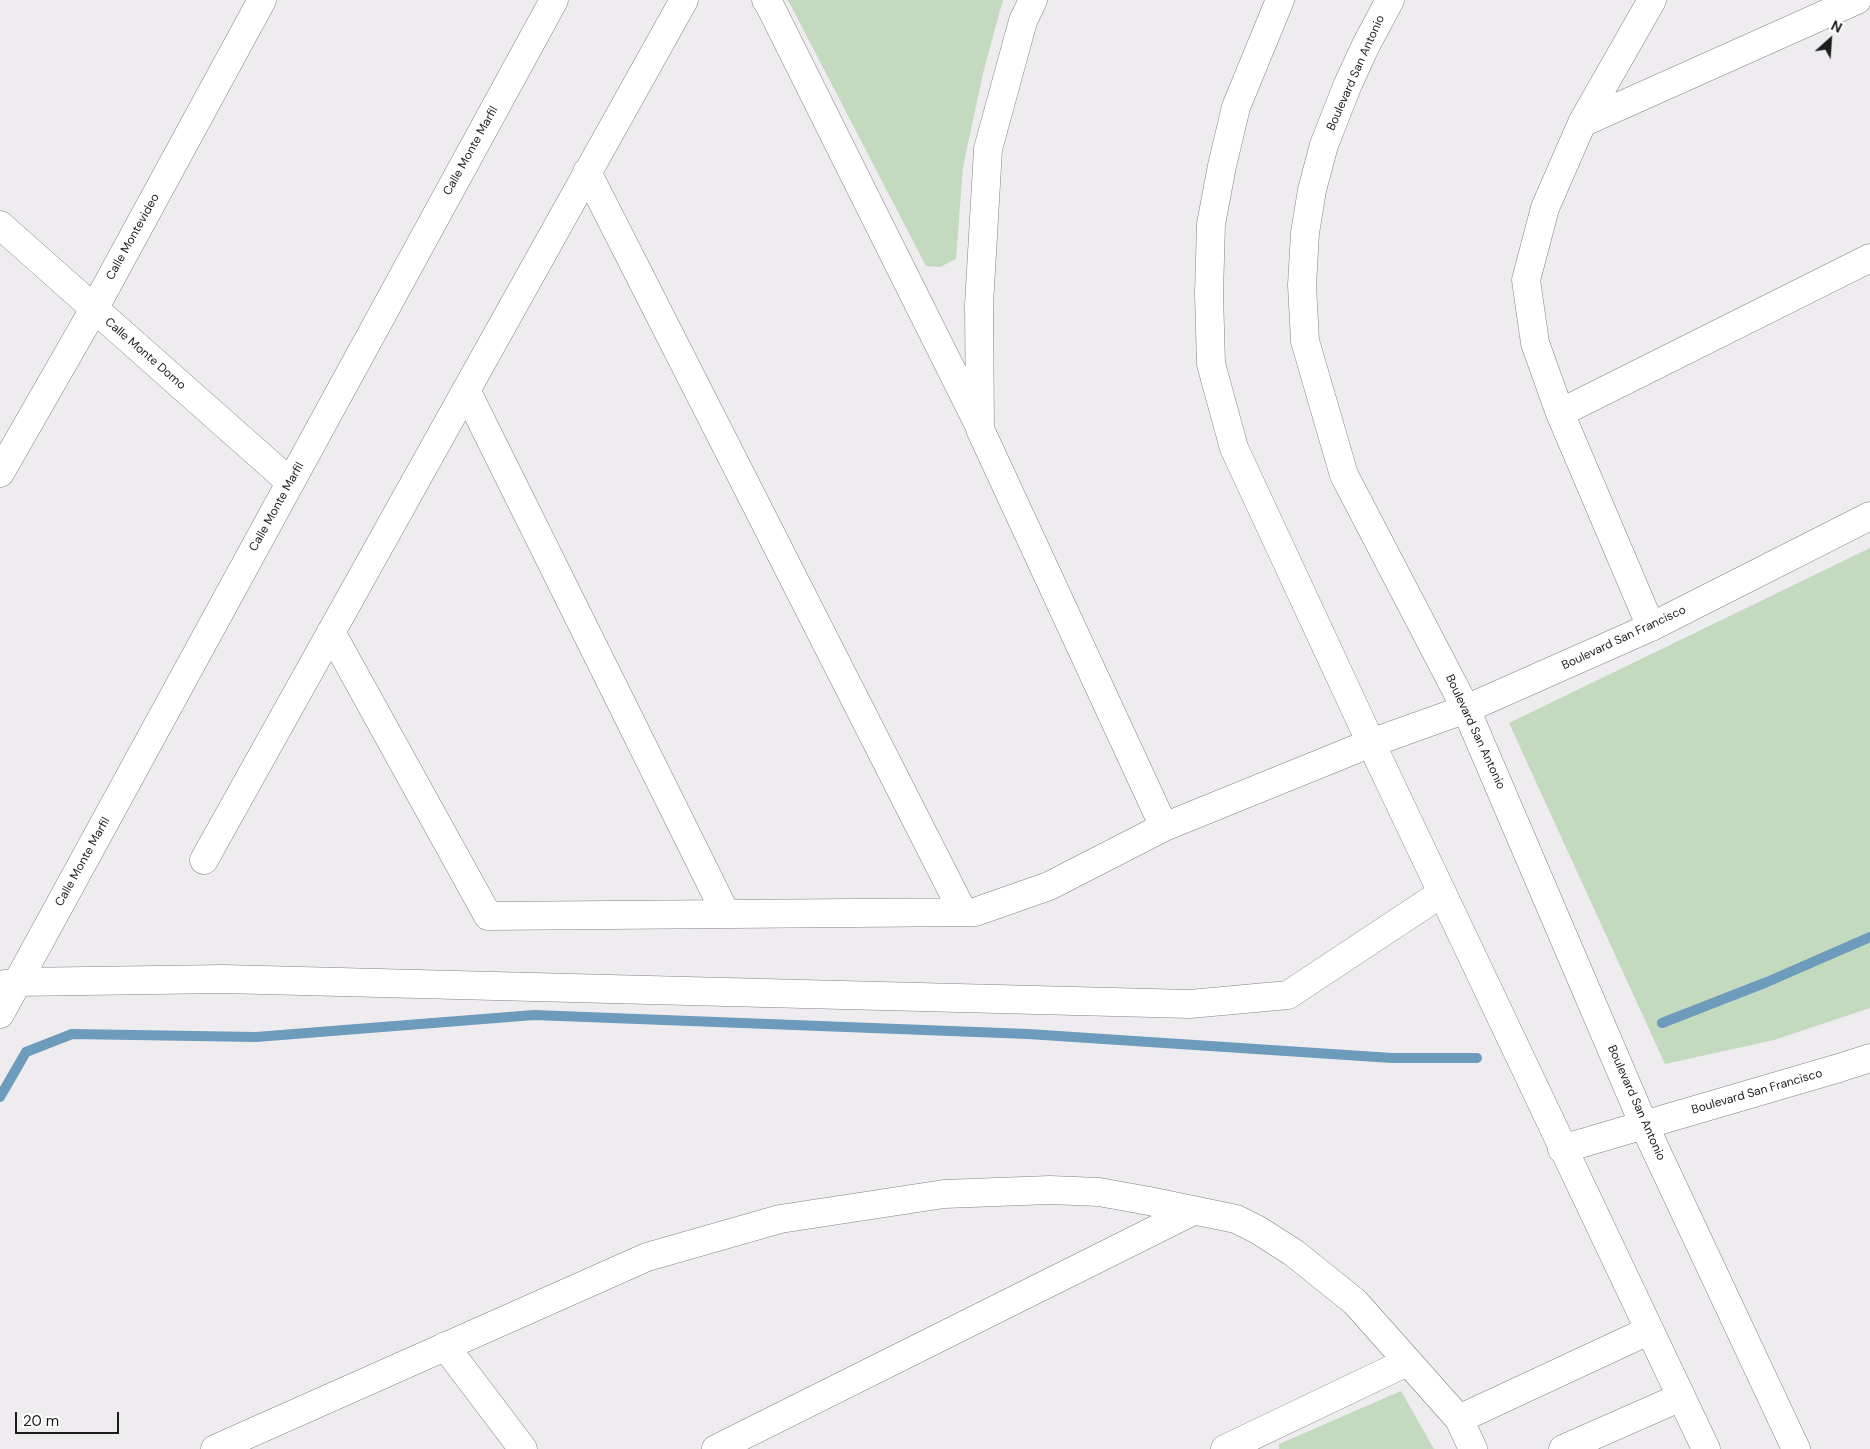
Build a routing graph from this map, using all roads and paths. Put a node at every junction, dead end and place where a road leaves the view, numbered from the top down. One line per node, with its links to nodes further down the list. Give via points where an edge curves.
1 (262, 0): 14 (street, Calle Montevideo)
2 (554, 0): 19 (street, Calle Monte Marfil)
3 (684, 0): 11 (street)
4 (766, 0): 17 (street)
5 (1033, 0): 17 (street, via 1023,21 988,149 979,305)
6 (1280, 0): 24 (street, via 1236,107 1220,176 1211,224 1211,364 1234,448)
7 (1390, 0): 23 (street, Boulevard San Antonio, via 1362,53 1324,145 1312,190 1302,285 1305,341 1344,474)
8 (1652, 0): 10 (street)
9 (1857, 0): 10 (street)
10 (1582, 123): 16 (street, via 1545,208 1526,280 1535,343)
11 (587, 172): 15 (street); 28 (street)
12 (0, 225): 14 (street, Calle Monte Domo)
13 (1870, 258): 16 (street)
14 (94, 309): 18 (street, Calle Montevideo); 19 (street, Calle Monte Domo)
15 (466, 390): 22 (street); 29 (street)
16 (1560, 413): 21 (street)
17 (980, 429): 25 (street)
18 (0, 473)
19 (290, 482): 30 (street, Calle Monte Marfil)
20 (1870, 516): 21 (street, Boulevard San Francisco)
21 (1652, 627): 23 (street, Boulevard San Francisco)
22 (331, 632): 26 (street); 29 (street, Boulevard San Francisco, via 488,916)
23 (1466, 709): 24 (street, Boulevard San Francisco); 33 (street, Boulevard San Antonio)
24 (1371, 743): 25 (street, Boulevard San Francisco); 27 (street)
25 (1164, 827): 28 (street, Boulevard San Francisco, via 1049,886 975,912)
26 (204, 860)
27 (1442, 893): 30 (street, via 1288,995 1190,1004 224,979); 34 (street)
28 (963, 912): 29 (street, Boulevard San Francisco)
29 (726, 914)
30 (9, 983): 31 (street, Calle Monte Marfil)
31 (0, 1014)
32 (1870, 1058): 33 (street, Boulevard San Francisco)
33 (1644, 1124): 34 (street, Boulevard San Francisco); 49 (street, Boulevard San Antonio)
34 (1562, 1149): 36 (street)
35 (1194, 1210): 37 (street, via 1099,1192 1050,1190 944,1194 780,1219 647,1257); 38 (street, via 1236,1219 1294,1253 1355,1302); 44 (street)
36 (1648, 1331): 39 (street); 40 (street)
37 (445, 1346): 41 (street); 43 (street)
38 (1407, 1362): 40 (street); 45 (street)
39 (1681, 1398): 47 (street); 48 (street)
40 (1458, 1419): 46 (street)
41 (249, 1442): 42 (street)
42 (215, 1449)
43 (523, 1449)
44 (716, 1449)
45 (1226, 1449)
46 (1473, 1449)
47 (1563, 1449)
48 (1706, 1449)
49 (1796, 1449)

